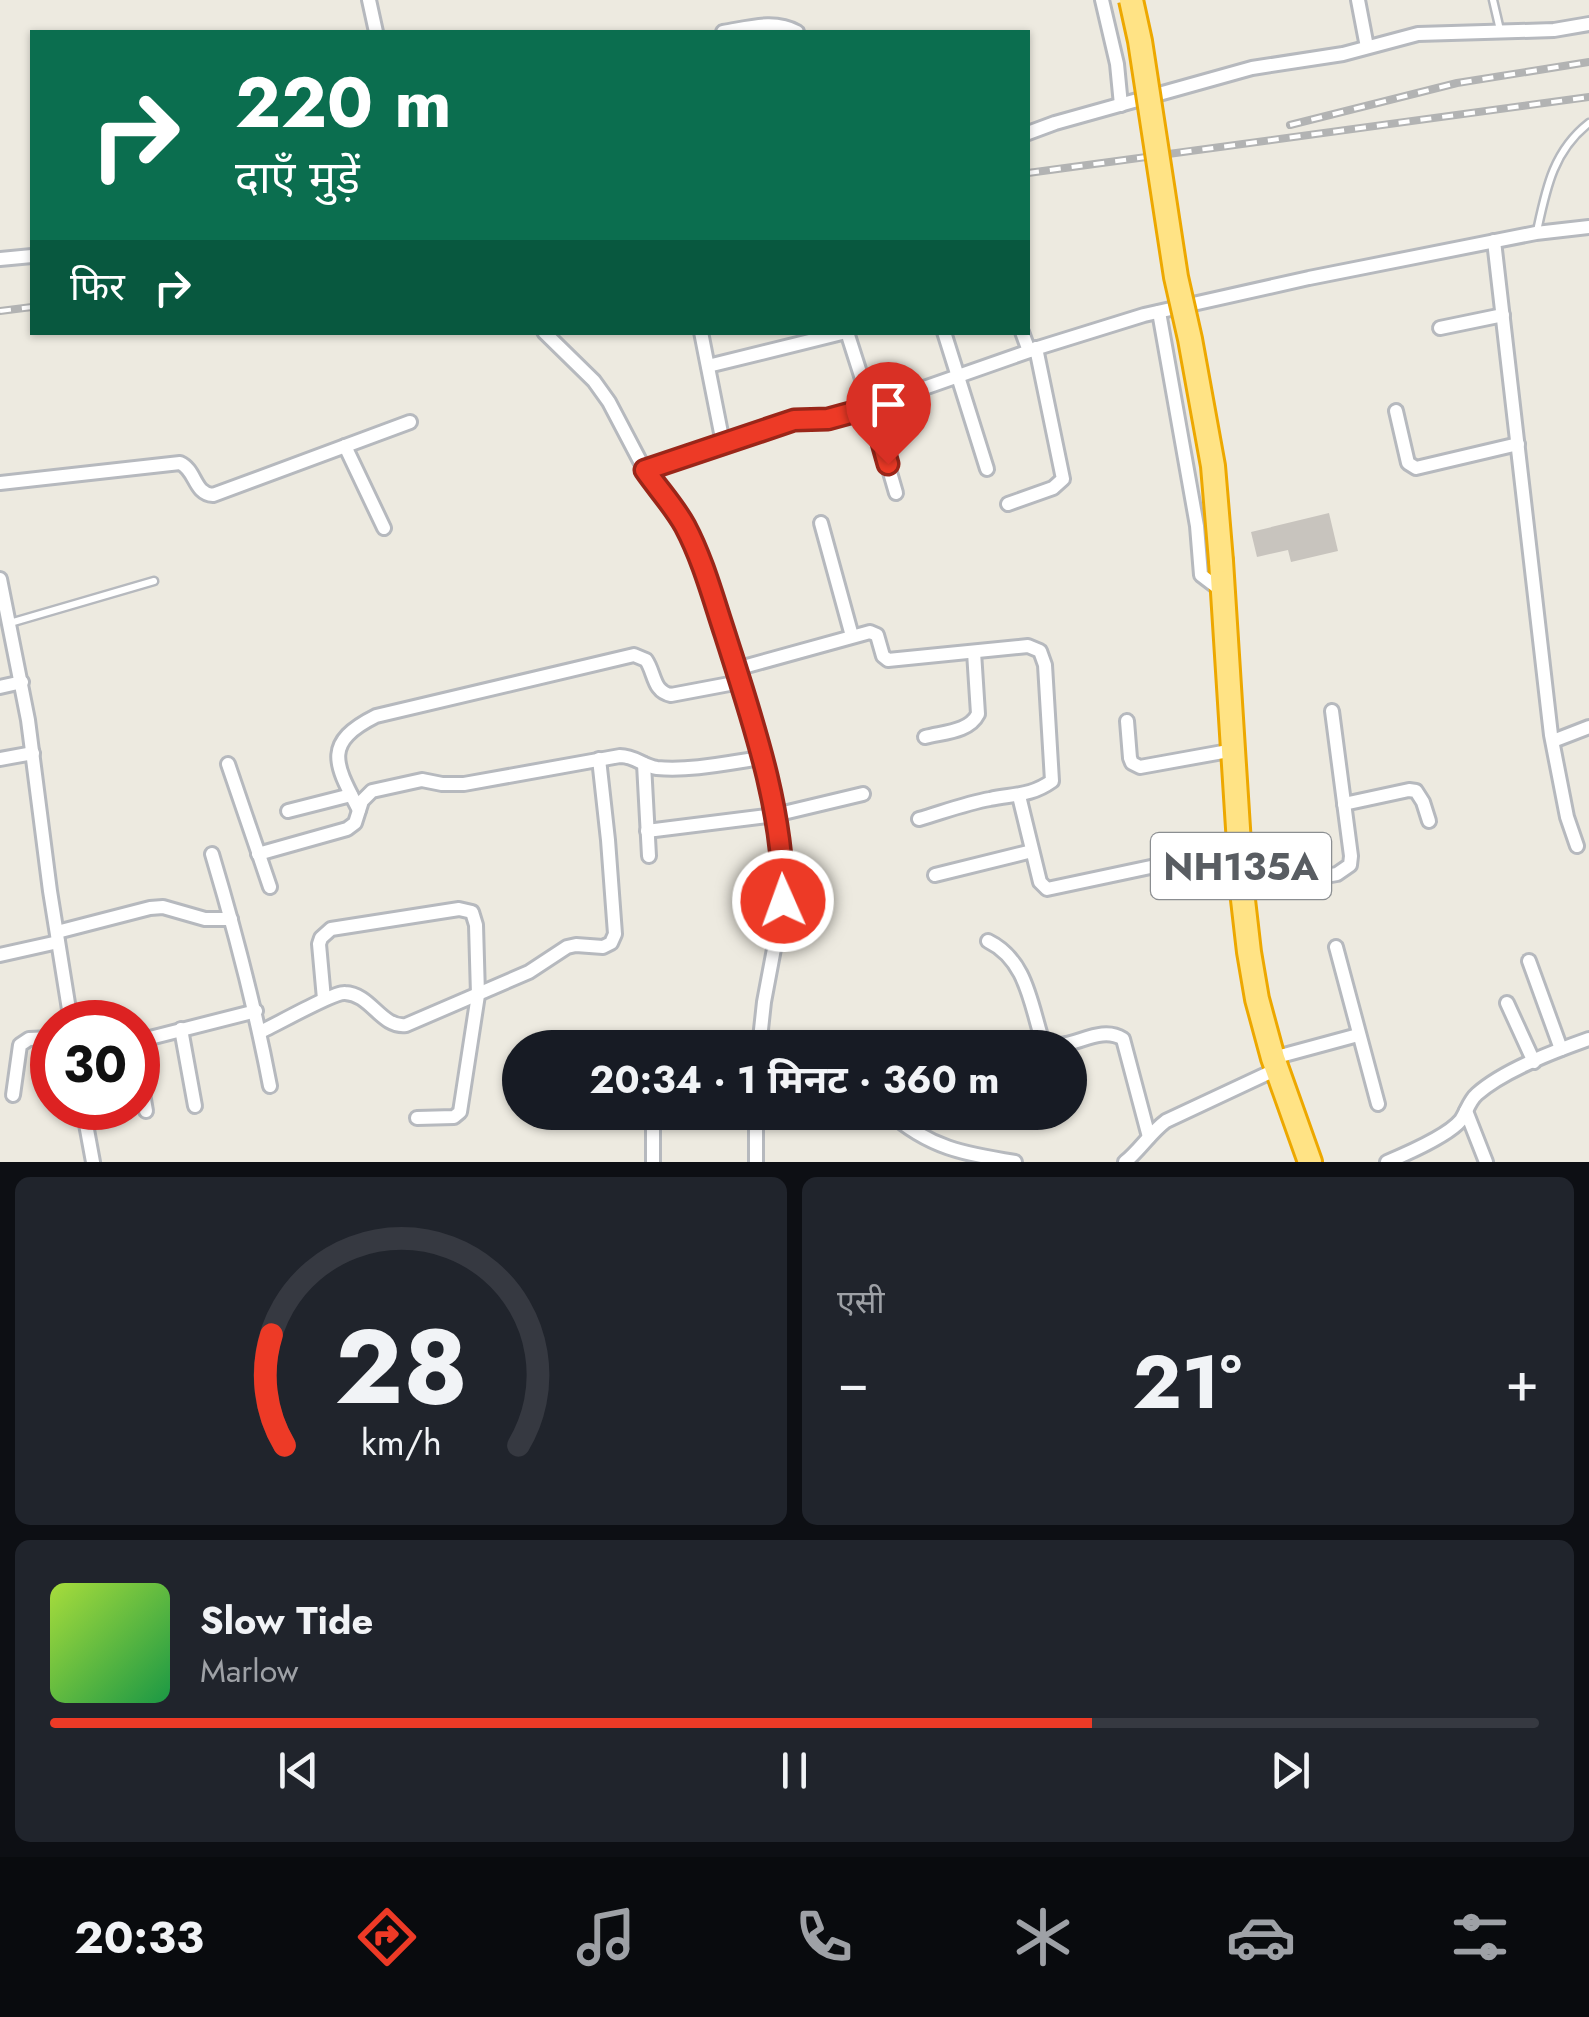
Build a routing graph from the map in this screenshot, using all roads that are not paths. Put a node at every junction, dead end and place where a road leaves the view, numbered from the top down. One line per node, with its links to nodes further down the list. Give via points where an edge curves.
1 (369, 0): 7 (street)
2 (1102, 0): 12 (street)
3 (1130, 0): 47 (highway, NH135A, bridge, via 1213,466)
4 (1358, 0): 11 (street)
5 (1493, 0): 10 (lane)
6 (1589, 24): 10 (street)
7 (376, 30)
8 (736, 30): 9 (street, via 774,24)
9 (793, 30)
10 (1500, 30): 11 (street, via 1418,34)
11 (1368, 47): 12 (street, via 1252,68)
12 (1122, 105): 14 (street)
13 (1589, 123): 16 (lane, via 1548,178)
14 (1030, 133)
15 (1589, 227): 16 (street)
16 (1536, 233): 17 (street)
17 (1494, 242): 20 (street); 21 (street)
18 (30, 256): 19 (street)
19 (0, 259)
20 (1159, 312): 29 (street); 47 (street, via 1201,575)
21 (1503, 315): 22 (street); 36 (street)
22 (1440, 328)
23 (547, 335): 39 (street, via 602,392)
24 (702, 335): 30 (street)
25 (834, 335): 30 (street)
26 (847, 335): 32 (street)
27 (945, 335): 31 (street)
28 (1024, 335): 29 (street)
29 (1032, 350): 31 (street); 42 (street, via 1062,479)
30 (708, 366): 35 (street)
31 (958, 376): 32 (street); 38 (street)
32 (872, 407): 35 (street, via 794,420); 41 (street)
33 (1396, 411): 36 (street, via 1408,463 1416,468)
34 (410, 422): 37 (street)
35 (723, 443): 39 (street)
36 (1518, 444): 58 (street)
37 (345, 446): 40 (street, via 213,495 202,492 180,463); 44 (street)
38 (987, 469)
39 (645, 470): 51 (street, via 683,522)
40 (0, 483)
41 (896, 493)
42 (1008, 504)
43 (821, 523): 49 (street)
44 (384, 528)
45 (0, 579): 48 (street)
46 (154, 581): 48 (lane)
47 (1224, 593): 59 (highway, NH135A)
48 (10, 623): 52 (street)
49 (852, 636): 50 (street, via 874,632 888,660); 51 (street)
50 (974, 652): 57 (street, via 976,720); 68 (street, via 1028,646 1044,658 1054,776)
51 (738, 675): 62 (street); 66 (street, via 671,696 660,692 646,660 634,655 376,716 346,734 338,750)
52 (22, 682): 53 (street); 60 (street)
53 (0, 686)
54 (1332, 712): 69 (street)
55 (1127, 720): 59 (street, via 1130,758 1140,767)
56 (1589, 726): 58 (street)
57 (925, 736)
58 (1552, 741): 76 (street)
59 (1234, 750): 77 (highway, NH135A)
60 (32, 753): 63 (street); 86 (street)
61 (599, 758): 65 (street, via 630,756); 70 (street, via 464,784 415,781 372,790); 91 (street, via 611,943 567,947)
62 (761, 758): 65 (street, via 698,767); 72 (street)
63 (0, 759)
64 (228, 764): 80 (street)
65 (644, 764): 75 (street)
66 (351, 794): 70 (street); 71 (street)
67 (863, 794): 72 (street)
68 (1019, 796): 73 (street); 78 (street)
69 (1344, 804): 74 (street, via 1416,791); 84 (street, via 1351,856 1345,870)
70 (359, 810): 80 (street, via 347,829)
71 (288, 812)
72 (775, 815): 75 (street); 97 (street, via 783,901)
73 (919, 819)
74 (1428, 821)
75 (648, 831): 81 (street)
76 (1576, 846)
77 (1240, 848): 78 (street, via 1047,890); 84 (highway, NH135A)
78 (1032, 851): 82 (street)
79 (212, 854): 85 (street)
80 (258, 854): 83 (street)
81 (649, 856)
82 (935, 874)
83 (270, 887)
84 (1242, 891): 105 (highway, NH135A)
85 (231, 920): 86 (street, via 150,908); 95 (street)
86 (57, 937): 89 (street); 93 (street)
87 (988, 941): 116 (street, via 1020,970 1050,1046 1109,1032 1122,1039)
88 (1336, 947): 100 (street)
89 (0, 955)
90 (1529, 960): 103 (street)
91 (478, 995): 92 (street, via 397,1026 346,992); 92 (street, via 474,917 459,909 330,930 319,944); 111 (street, via 460,1112 454,1118)
92 (324, 999): 98 (street)
93 (67, 1000)
94 (1507, 1003): 104 (street)
95 (256, 1011): 96 (street); 98 (street)
96 (181, 1029): 99 (street); 109 (street)
97 (761, 1030)
98 (260, 1032): 106 (street)
99 (160, 1035)
100 (1358, 1035): 105 (street); 108 (street)
101 (30, 1039): 107 (street, via 20,1045)
102 (1589, 1039): 103 (street)
103 (1561, 1049): 104 (street)
104 (1534, 1062): 110 (street, via 1486,1088)
105 (1274, 1064): 116 (street); 122 (highway, NH135A)
106 (270, 1086)
107 (13, 1095)
108 (1378, 1104)
109 (195, 1106)
110 (1466, 1111): 123 (street, via 1458,1124); 124 (street)
111 (417, 1118)
112 (87, 1130): 118 (street)
113 (653, 1130): 119 (street)
114 (756, 1130): 120 (street)
115 (910, 1130): 121 (street, via 965,1154)
116 (1149, 1137): 117 (street)
117 (1131, 1160)
118 (94, 1162)
119 (652, 1162)
120 (756, 1162)
121 (1015, 1162)
122 (1310, 1162)
123 (1386, 1162)
124 (1486, 1162)

